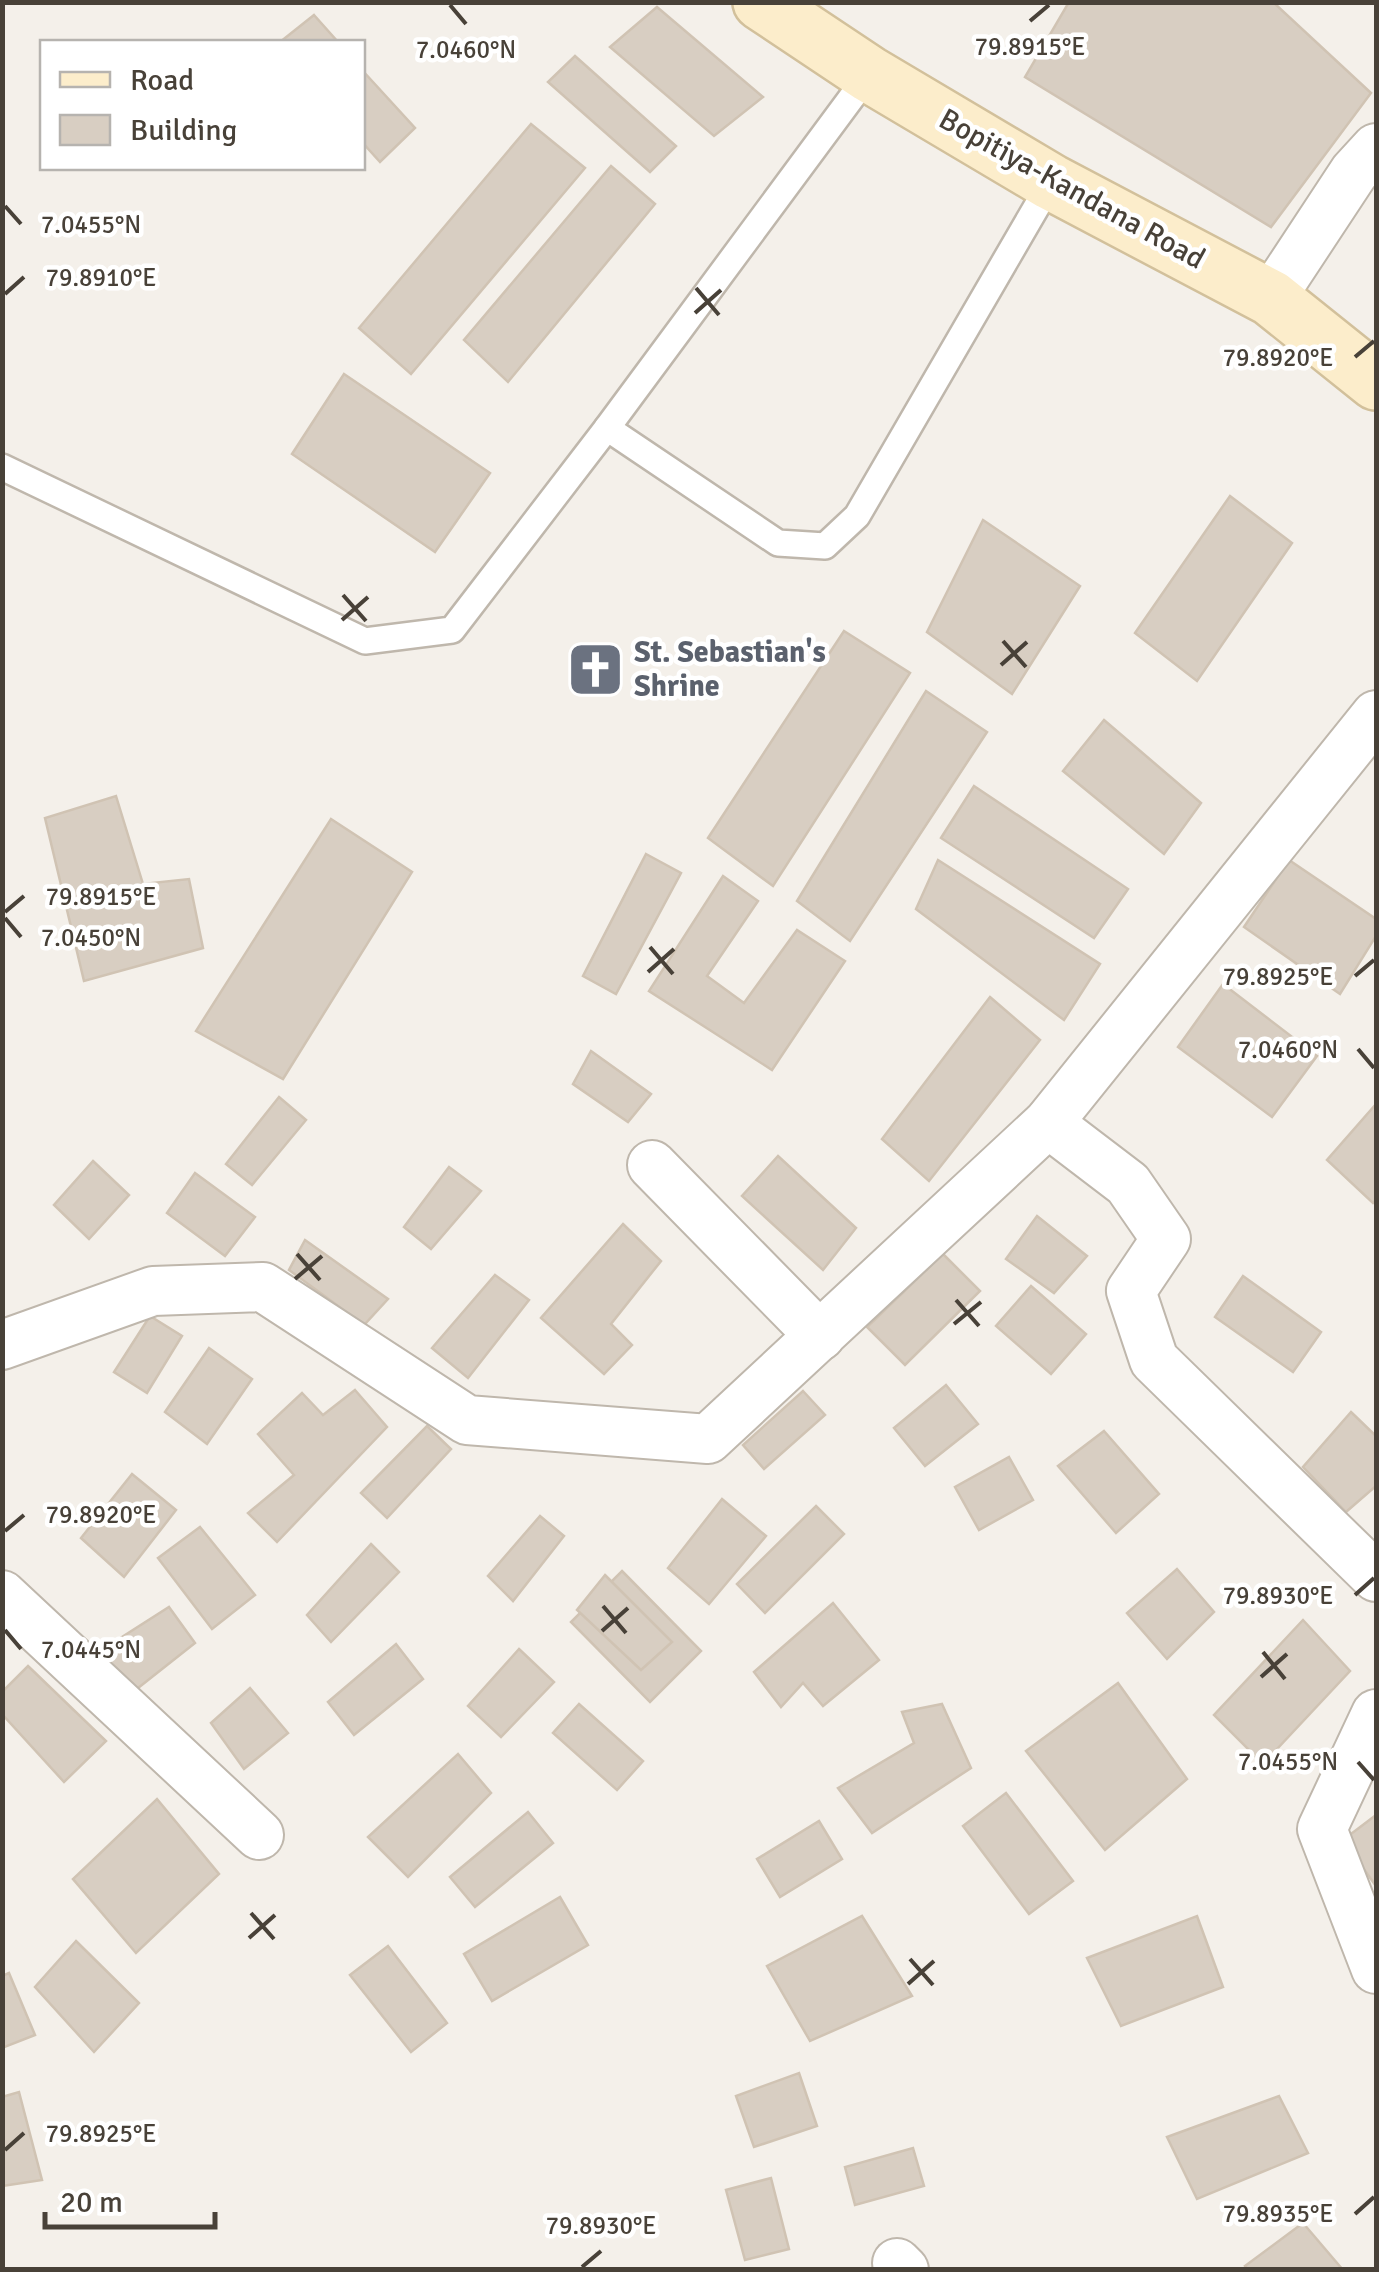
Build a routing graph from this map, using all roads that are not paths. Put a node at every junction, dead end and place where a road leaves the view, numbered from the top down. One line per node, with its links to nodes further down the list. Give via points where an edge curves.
1 (762, 2): 2 (street, Bopitiya-Kandana Road)
2 (870, 74): 4 (street, Bopitiya-Kandana Road); 7 (lane)
3 (1376, 148): 5 (street)
4 (1050, 182): 5 (street, Bopitiya-Kandana Road); 7 (lane, via 857,516 825,546 778,544)
5 (1271, 298): 6 (street, Bopitiya-Kandana Road)
6 (1376, 382)
7 (607, 428): 8 (lane, via 452,630 365,641)
8 (2, 467)
9 (1376, 716): 10 (street)
10 (1048, 1123): 12 (street); 14 (street, via 1128,1184 1166,1239 1132,1290 1154,1360)
11 (652, 1165): 12 (street)
12 (820, 1336): 13 (street, via 708,1439 467,1420 263,1287 153,1291)
13 (2, 1345)
14 (1376, 1578)
15 (2, 1595): 17 (street)
16 (1376, 1714): 18 (street, via 1322,1829)
17 (259, 1835)
18 (1376, 1969)

